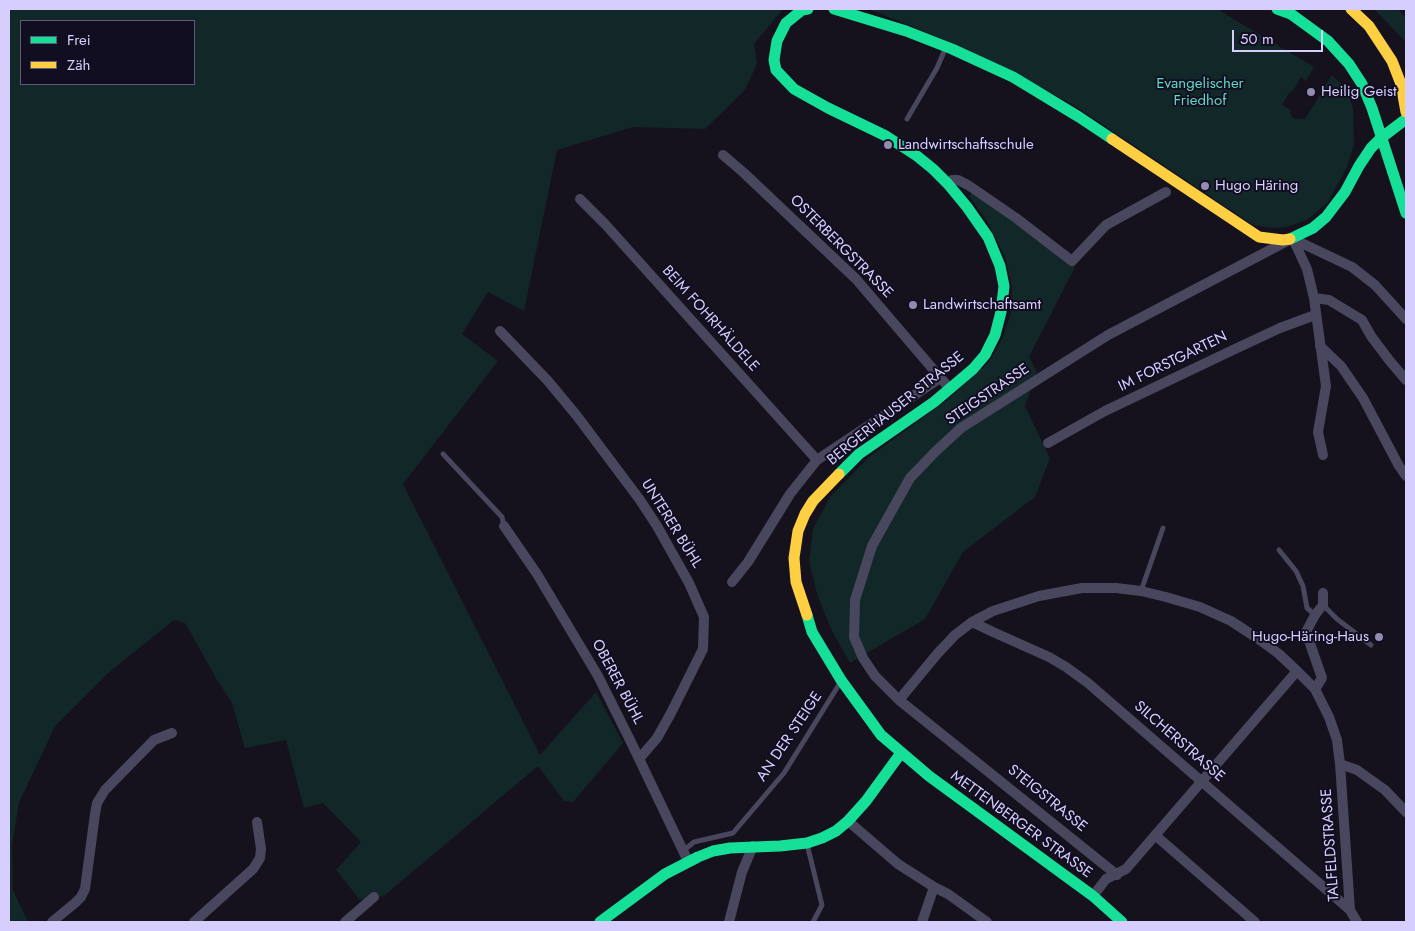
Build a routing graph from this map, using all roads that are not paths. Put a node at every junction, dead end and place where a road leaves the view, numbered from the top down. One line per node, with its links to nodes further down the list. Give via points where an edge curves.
1 (808, 9): 11 (main road, BERGERHAUSER STRASSE, via 786,23 777,41 776,70 794,89 899,144)
2 (834, 9): 5 (main road)
3 (1277, 9): 9 (main road, via 1302,21 1328,41 1349,64 1362,84)
4 (1351, 9): 6 (main road, via 1369,26 1392,61 1401,84)
5 (946, 47): 7 (lane); 15 (main road, via 1013,77 1079,117 1259,237)
6 (1406, 112)
7 (907, 119)
8 (1406, 120): 9 (main road)
9 (1381, 138): 14 (main road); 15 (main road, via 1367,153 1345,192 1326,216 1313,228)
10 (723, 156): 21 (street, OSTERBERGSTRASSE, via 856,279)
11 (948, 184): 12 (street, via 958,180 968,185 1072,261 1106,225); 23 (main road, BERGERHAUSER STRASSE, via 988,236 1004,286 995,335 985,355)
12 (1166, 192)
13 (580, 199): 27 (street, BEIM FOHRHÄLDELE)
14 (1406, 213)
15 (1293, 238): 16 (street, via 1307,269); 18 (street, via 1352,267 1375,284); 42 (street, STEIGSTRASSE, via 1108,334 961,428 910,478 872,546 855,600 854,637 863,658)
16 (1314, 298): 17 (street); 22 (street, via 1328,300 1362,320)
17 (1315, 315): 20 (street); 24 (street, IM FORSTGARTEN, via 1280,328 1105,411)
18 (1406, 320)
19 (500, 331): 45 (street, UNTERER BÜHL, via 577,416 640,500 689,583 704,617 703,649 671,714)
20 (1320, 346): 26 (street, via 1326,386 1318,432); 28 (street, via 1342,366)
21 (940, 378): 23 (street, OSTERBERGSTRASSE); 27 (street)
22 (1406, 380)
23 (950, 389): 40 (main road, BERGERHAUSER STRASSE, via 859,454 813,502 798,531 794,558 796,582 812,632)
24 (1048, 444)
25 (443, 454): 29 (lane, via 502,517)
26 (1323, 455)
27 (817, 460): 32 (street, via 790,494)
28 (1406, 476)
29 (504, 526): 45 (street, OBERER BÜHL, via 578,642)
30 (1163, 528): 33 (lane)
31 (1279, 550): 36 (lane, via 1296,571 1307,608)
32 (732, 582)
33 (1140, 591): 37 (street, TALFELDSTRASSE, via 1082,588 1039,596 993,611); 39 (street, TALFELDSTRASSE, via 1200,607 1231,621 1279,654)
34 (1323, 593): 35 (street)
35 (1323, 605): 36 (street); 38 (lane)
36 (1315, 615): 41 (street, via 1306,632 1322,678)
37 (972, 622): 42 (street, TALFELDSTRASSE, via 938,653); 47 (street, SILCHERSTRASSE, via 1066,667)
38 (1371, 645)
39 (1297, 671): 41 (street, TALFELDSTRASSE); 47 (street)
40 (841, 680): 44 (main road, BERGERHAUSER STRASSE, via 881,735); 54 (lane, AN DER STEIGE, via 784,773 733,833 694,842)
41 (1315, 689): 46 (street, TALFELDSTRASSE, via 1337,740)
42 (899, 700): 55 (street, STEIGSTRASSE)
43 (172, 732): 60 (street, via 154,740 105,790 97,803 85,889 75,904)
44 (902, 753): 49 (main road); 57 (main road, METTENBERGER STRASSE)
45 (639, 759): 54 (street, OBERER BÜHL)
46 (1340, 764): 48 (street, via 1357,770 1385,790); 59 (street, TALFELDSTRASSE)
47 (1201, 781): 51 (street); 59 (street, SILCHERSTRASSE)
48 (1406, 812)
49 (848, 821): 52 (main road, via 836,831); 56 (street, via 898,864)
50 (257, 822): 61 (street, via 260,858 253,869)
51 (1155, 835): 55 (street); 69 (street)
52 (806, 843): 53 (main road); 65 (lane, via 822,905)
53 (753, 846): 54 (main road); 64 (street, via 742,872)
54 (686, 856): 63 (main road)
55 (1117, 875): 57 (street, via 1106,879)
56 (934, 887): 66 (street); 67 (street)
57 (1093, 896): 68 (main road, METTENBERGER STRASSE)
58 (374, 897): 62 (street)
59 (1350, 910): 70 (street, TALFELDSTRASSE)
60 (52, 922)
61 (194, 922)
62 (346, 922)
63 (600, 922)
64 (729, 922)
65 (813, 922)
66 (922, 922)
67 (987, 922)
68 (1122, 922)
69 (1255, 922)
70 (1357, 922)

